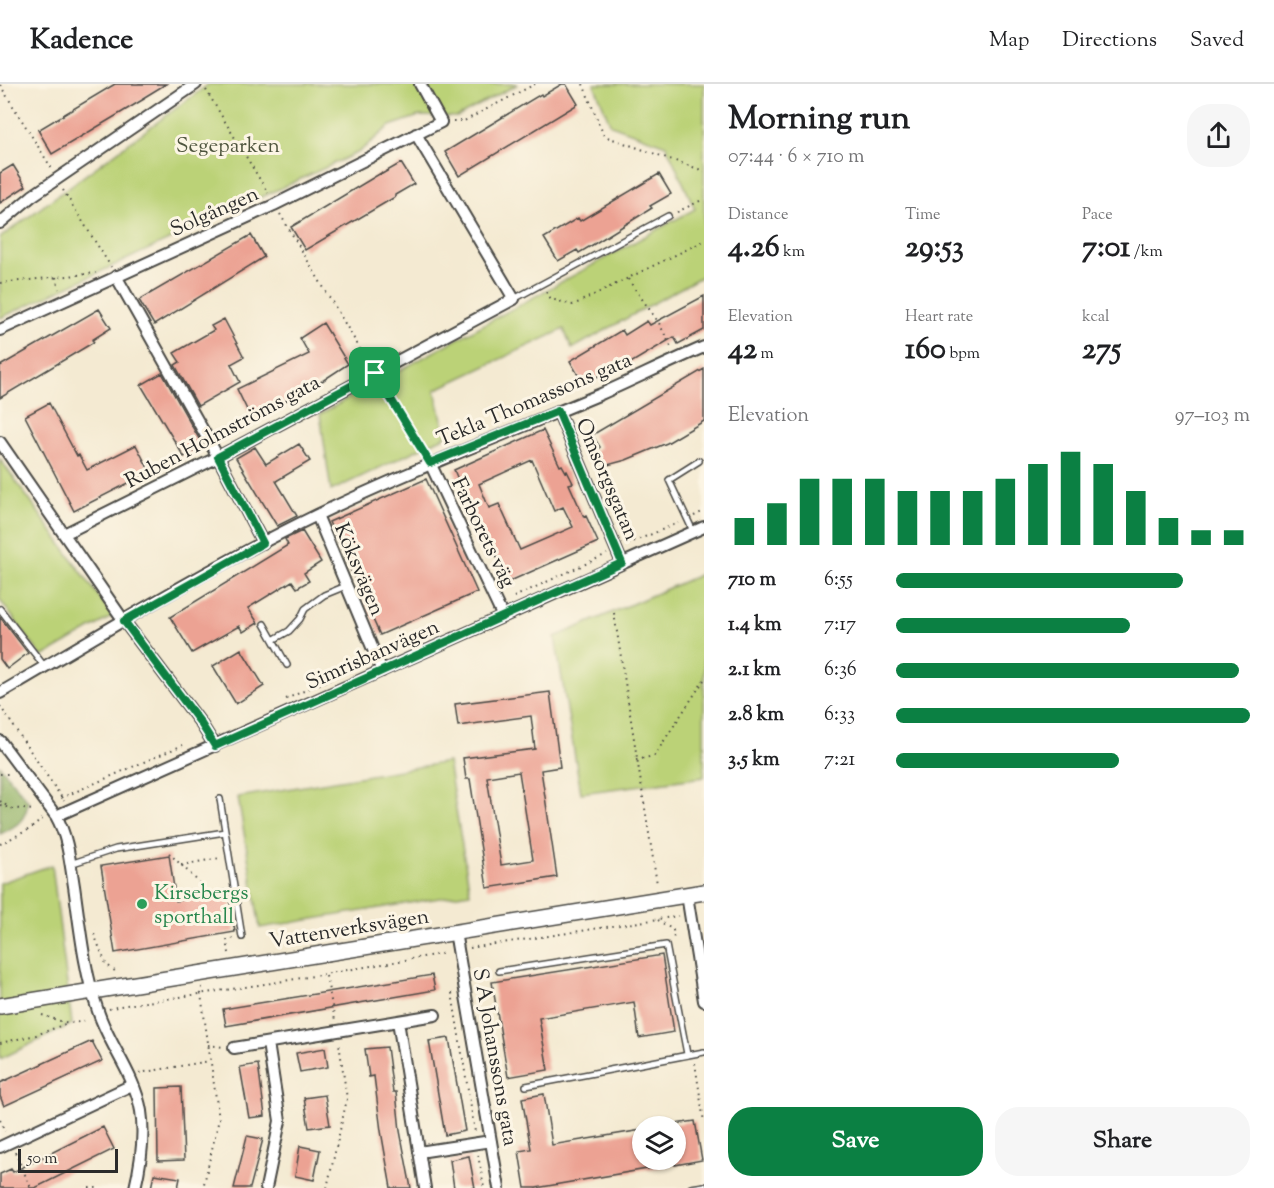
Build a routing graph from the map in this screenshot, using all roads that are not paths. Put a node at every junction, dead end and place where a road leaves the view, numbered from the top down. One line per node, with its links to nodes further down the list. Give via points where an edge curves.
1 (195, 84): 5 (street, via 32,196)
2 (420, 84): 3 (street, Solgången, via 441,122)
3 (416, 134): 6 (street, Solgången, via 274,205); 7 (street)
4 (668, 216): 7 (lane)
5 (0, 224)
6 (115, 273): 8 (street, Solgången); 12 (street)
7 (514, 299): 12 (street, Ruben Holmströms gata)
8 (0, 330)
9 (704, 347): 10 (street, Tekla Thomassons gata)
10 (558, 411): 14 (street, Tekla Thomassons gata); 20 (street, Omsorgsgatan)
11 (0, 442): 18 (street)
12 (218, 457): 18 (street, Ruben Holmströms gata); 19 (street)
13 (699, 461): 17 (lane, via 669,480)
14 (430, 463): 15 (street, Tekla Thomassons gata); 23 (street, Farborets väg)
15 (317, 516): 19 (street, Tekla Thomassons gata); 21 (street, Köksvägen)
16 (704, 527): 17 (street, Simrisbanvägen)
17 (693, 532): 20 (street, Simrisbanvägen)
18 (64, 534): 24 (street)
19 (263, 543): 24 (street, Tekla Thomassons gata)
20 (622, 563): 23 (street, Simrisbanvägen)
21 (346, 586): 26 (lane, via 305,609 289,631); 29 (street, Köksvägen)
22 (0, 609): 28 (lane)
23 (503, 617): 29 (street, Simrisbanvägen)
24 (124, 621): 28 (street, Tekla Thomassons gata); 32 (street)
25 (264, 624): 26 (lane)
26 (273, 640): 27 (lane)
27 (286, 665)
28 (45, 667): 30 (street, Tekla Thomassons gata)
29 (382, 671): 32 (street, Simrisbanvägen)
30 (0, 693)
31 (0, 741): 34 (street)
32 (215, 746): 34 (street, Simrisbanvägen, via 71,811)
33 (220, 799): 35 (lane)
34 (53, 812): 36 (street, via 62,827)
35 (225, 832): 36 (lane, via 116,849); 40 (lane)
36 (70, 864): 42 (street)
37 (704, 892): 38 (street, Vattenverksvägen)
38 (687, 895): 39 (street, Vattenverksvägen); 43 (street)
39 (455, 932): 42 (street, Vattenverksvägen); 53 (street, S A Johanssons gata)
40 (242, 937)
41 (499, 971): 50 (lane, via 666,945)
42 (92, 991): 44 (street, Vattenverksvägen); 51 (street)
43 (704, 1001)
44 (0, 1006)
45 (435, 1015): 46 (street)
46 (398, 1021): 47 (street); 55 (street)
47 (268, 1043): 48 (street); 58 (street, via 280,1121)
48 (234, 1048)
49 (704, 1052): 50 (lane)
50 (687, 1054): 52 (lane)
51 (130, 1080): 54 (street); 57 (street, via 142,1125)
52 (526, 1086)
53 (491, 1141): 55 (street); 60 (street, S A Johanssons gata)
54 (0, 1147)
55 (419, 1152): 59 (street)
56 (704, 1186): 61 (lane)
57 (135, 1188)
58 (266, 1188)
59 (425, 1188)
60 (499, 1188)
61 (691, 1188)

